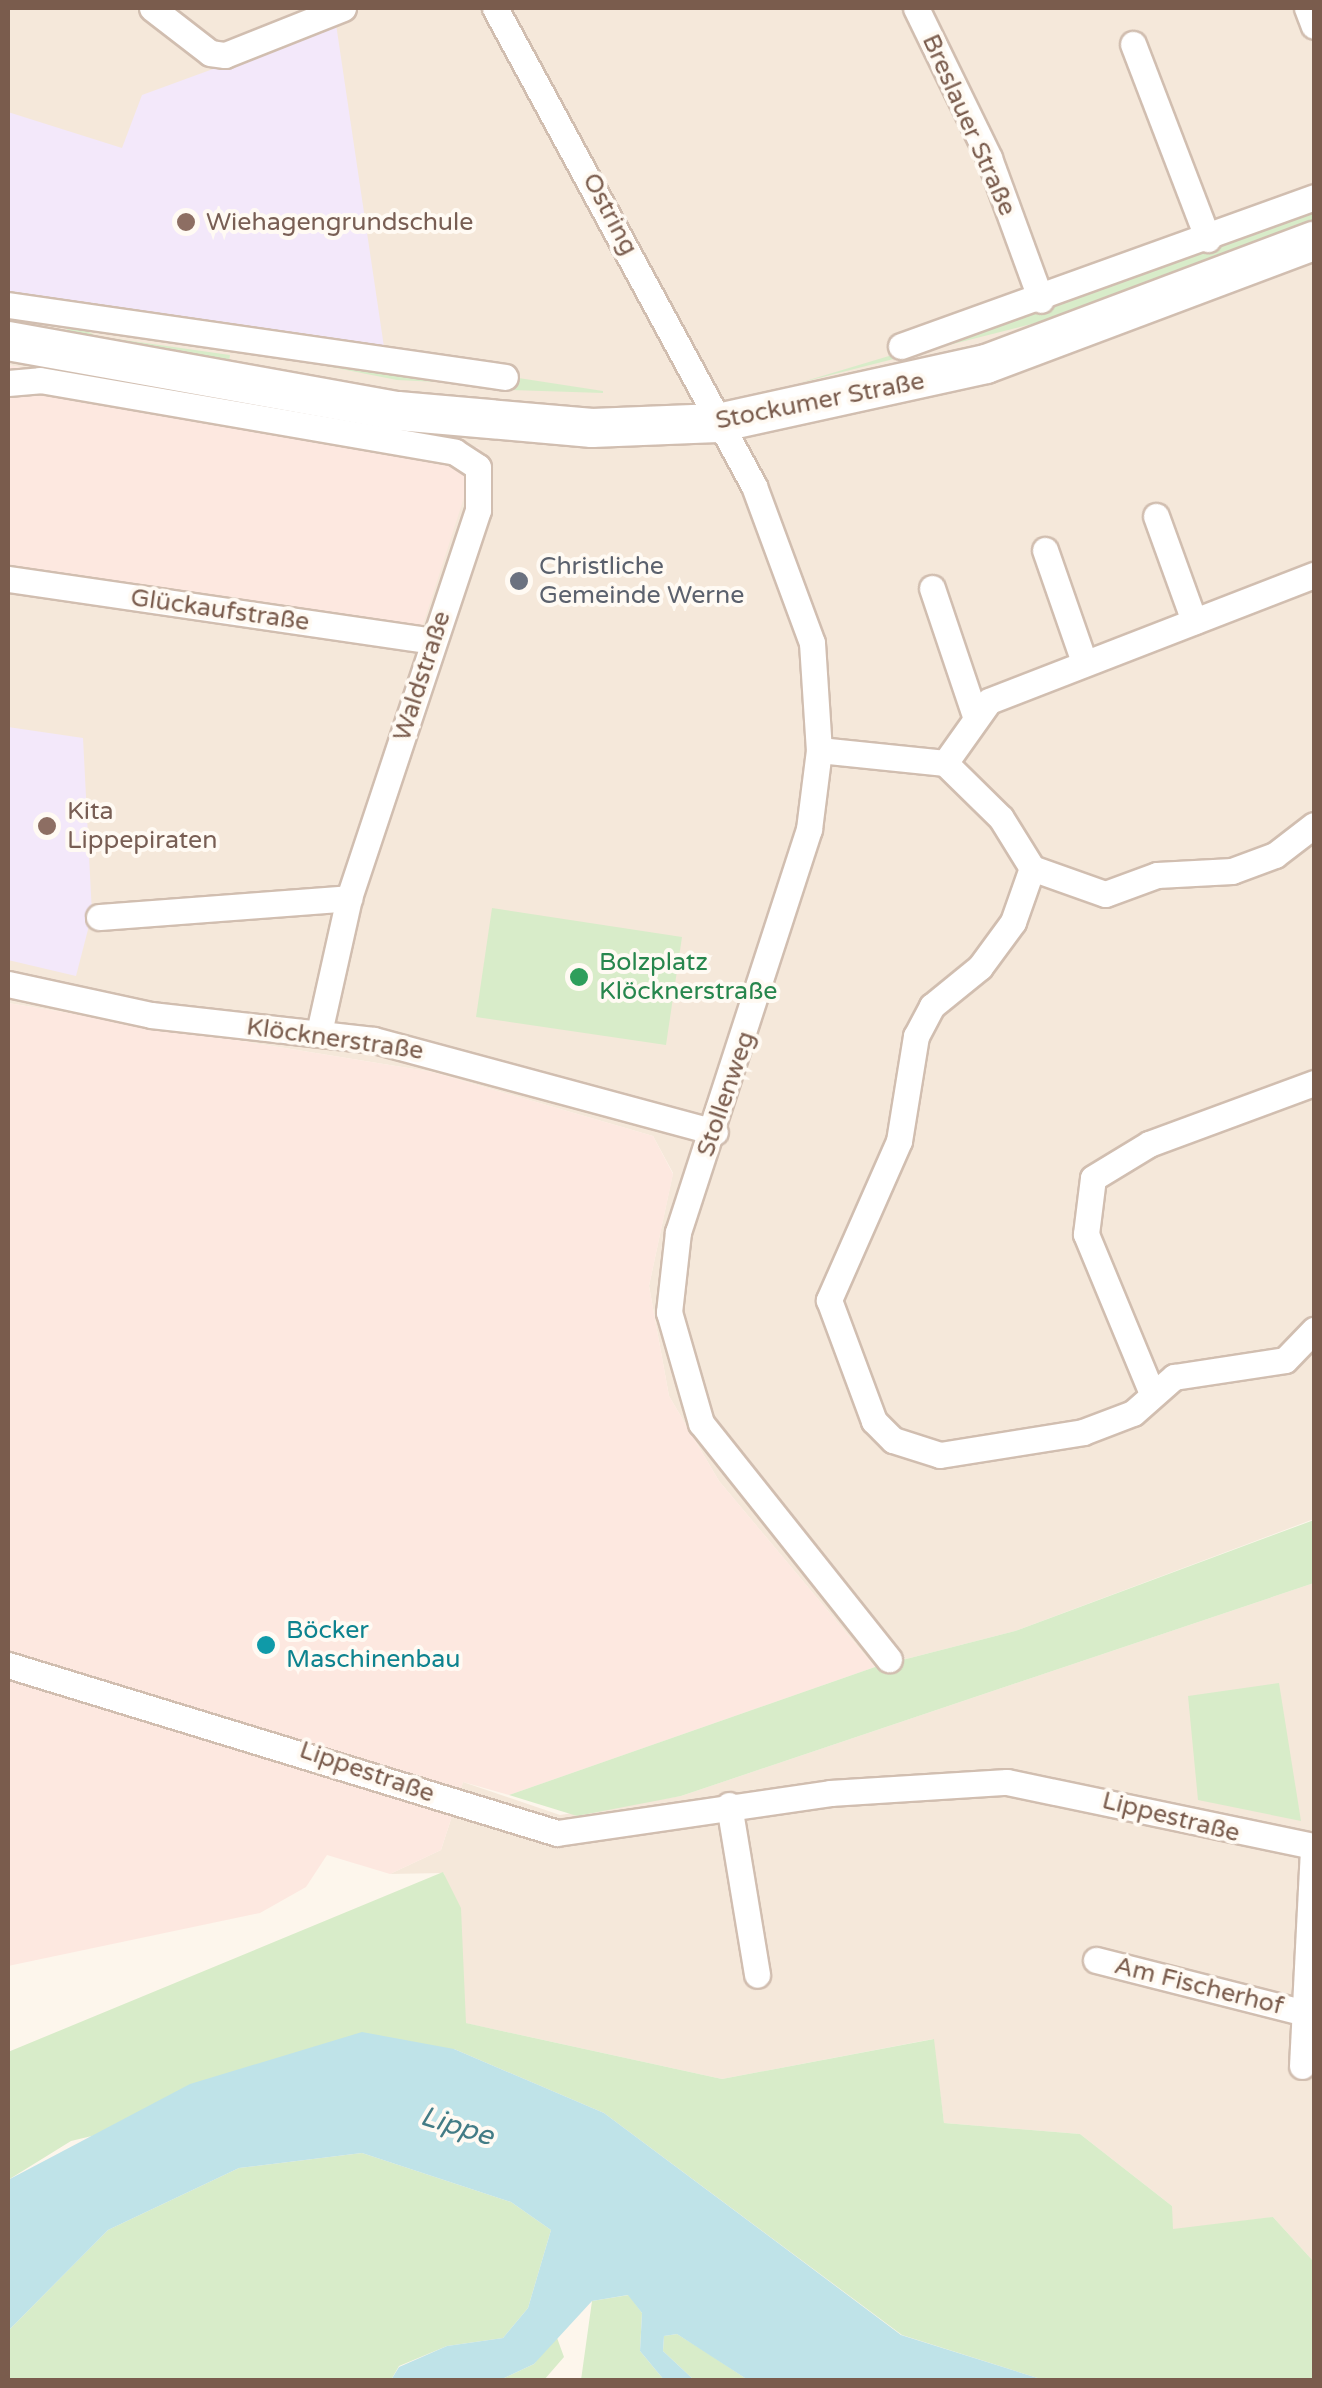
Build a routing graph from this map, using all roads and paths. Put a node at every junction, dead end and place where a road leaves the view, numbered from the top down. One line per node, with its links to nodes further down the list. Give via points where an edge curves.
1 (152, 8): 2 (street, via 210,53 226,54)
2 (342, 8)
3 (495, 8): 17 (street, Ostring)
4 (916, 8): 11 (street, Breslauer Straße, via 989,158)
5 (1306, 8): 6 (street)
6 (1314, 26)
7 (1133, 44): 9 (street)
8 (1314, 196): 9 (street, Stockumer Straße)
9 (1208, 239): 11 (street, Stockumer Straße)
10 (1314, 241): 17 (main road, Stockumer Straße, via 986,364)
11 (1041, 300): 14 (street, Stockumer Straße)
12 (8, 305): 15 (street)
13 (8, 340): 17 (main road, Stockumer Straße, via 398,411 592,428)
14 (900, 346)
15 (505, 377)
16 (8, 382): 24 (street, Waldstraße, via 40,380 468,457 481,493)
17 (718, 424): 27 (street, Stollenweg, via 790,564 812,643)
18 (1156, 516): 23 (street)
19 (1045, 550): 25 (street)
20 (1314, 576): 23 (street)
21 (8, 579): 24 (street, Glückaufstraße)
22 (932, 588): 26 (street)
23 (1194, 621): 25 (street)
24 (433, 641): 31 (street, Waldstraße)
25 (1084, 662): 26 (street, via 989,701)
26 (975, 716): 28 (street)
27 (820, 750): 28 (street); 36 (street, Stollenweg, via 793,894)
28 (945, 764): 30 (street, via 1001,818)
29 (1314, 825): 30 (street, via 1275,855 1232,871 1156,875 1105,894)
30 (1032, 868): 38 (street, via 1013,922 980,967 932,1006 916,1036 899,1141 846,1244 829,1300 874,1421 919,1453 1083,1432 1133,1413)
31 (348, 898): 32 (street); 34 (street, Waldstraße)
32 (99, 917)
33 (8, 984): 34 (street, Klöcknerstraße, via 151,1015)
34 (319, 1032): 36 (street, Klöcknerstraße)
35 (1314, 1084): 38 (street, via 1148,1144 1093,1178 1086,1234)
36 (715, 1132): 39 (street, Stollenweg, via 667,1282 685,1387 728,1460)
37 (1314, 1330): 38 (street, via 1284,1360 1214,1366)
38 (1150, 1392)
39 (889, 1659)
40 (8, 1665): 41 (street, Lippestraße, via 558,1833)
41 (730, 1805): 42 (street, Lippestraße, via 1030,1784); 44 (street)
42 (1314, 1846): 45 (street, Am Fischerhof)
43 (1096, 1960): 45 (street, Am Fischerhof)
44 (757, 1975)
45 (1302, 2012): 46 (street, Am Fischerhof)
46 (1302, 2066)

